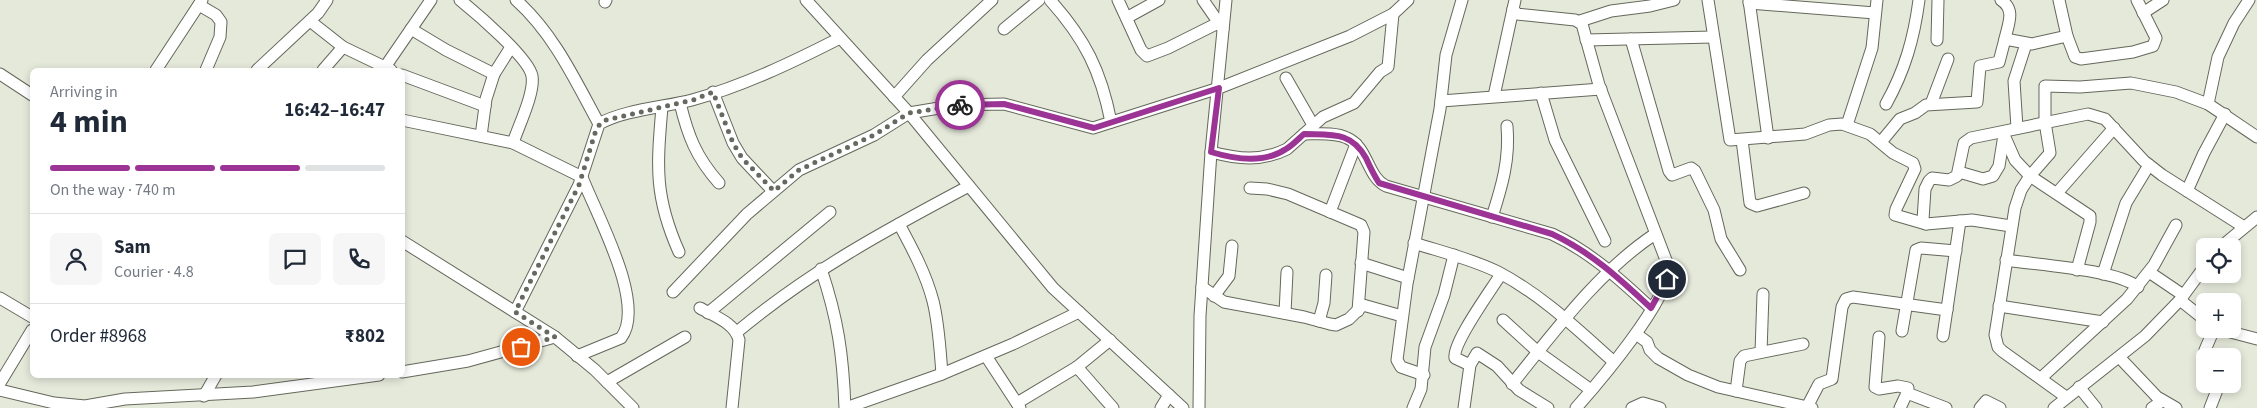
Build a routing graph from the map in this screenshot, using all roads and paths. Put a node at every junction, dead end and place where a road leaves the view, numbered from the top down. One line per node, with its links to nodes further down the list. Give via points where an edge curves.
1 (327, 0): 32 (street)
2 (431, 0): 35 (street)
3 (460, 0): 46 (street)
4 (516, 0): 77 (street, via 544,29 561,54)
5 (992, 0): 64 (street, via 927,60)
6 (1038, 0): 36 (street)
7 (1050, 0): 75 (street, via 1078,33 1092,57)
8 (1118, 0): 31 (street)
9 (1159, 0): 31 (street)
10 (1203, 0): 34 (street)
11 (1226, 0): 34 (street)
12 (1408, 0): 30 (street)
13 (1462, 0): 65 (street, via 1446,55)
14 (1674, 0): 33 (street, via 1611,11)
15 (1708, 0): 38 (street)
16 (1876, 0): 28 (street)
17 (1919, 0): 67 (street, via 1906,64)
18 (1938, 0): 43 (street)
19 (2001, 0): 41 (street, via 2011,14)
20 (2059, 0): 37 (street)
21 (2137, 0): 29 (street)
22 (2163, 0): 29 (street)
23 (2249, 0): 69 (street, via 2218,57)
24 (809, 1): 39 (street)
25 (1749, 2): 28 (street); 87 (street)
26 (201, 3): 48 (street); 49 (street, via 221,22 220,37)
27 (1514, 4): 33 (street, via 1517,14 1523,16); 63 (street)
28 (1875, 13): 79 (street, via 1872,48)
29 (2143, 13): 37 (street, via 2156,38 2153,46 2078,59)
30 (1393, 14): 58 (street, via 1350,36); 78 (street, via 1388,67 1354,103)
31 (1128, 17): 34 (street, via 1141,50 1148,56)
32 (310, 21): 45 (street); 50 (street)
33 (1580, 21): 42 (street)
34 (1221, 27): 58 (street)
35 (411, 29): 53 (street); 55 (street)
36 (1004, 30)
37 (2067, 36): 44 (street)
38 (1713, 37): 40 (street); 88 (street, via 1728,139)
39 (840, 38): 60 (street, via 800,59); 64 (street)
40 (1630, 39): 42 (street); 129 (street, via 1669,171 1672,175 1691,168 1695,171 1714,210 1721,239)
41 (2005, 39): 44 (street); 68 (street, via 1999,62 1980,66 1978,102)
42 (1586, 40): 59 (street)
43 (1937, 40)
44 (2026, 44): 81 (street, via 2014,81)
45 (344, 46): 51 (street); 52 (street)
46 (511, 47): 55 (street); 90 (street, via 531,72 532,78)
47 (1948, 60): 68 (street)
48 (157, 68)
49 (207, 68)
50 (259, 68)
51 (325, 68)
52 (386, 68)
53 (389, 68)
54 (0, 74): 62 (street)
55 (494, 74): 70 (street)
56 (405, 76): 70 (street)
57 (1286, 78): 78 (street)
58 (1219, 88): 75 (street); 92 (street)
59 (1601, 89): 61 (street); 117 (street)
60 (713, 92): 66 (street); 102 (street, via 742,158)
61 (1541, 92): 63 (street); 119 (street, via 1555,140)
62 (30, 93)
63 (1494, 96): 65 (street)
64 (894, 97): 72 (street)
65 (1441, 101): 106 (street)
66 (680, 103): 71 (street); 99 (street, via 694,148)
67 (1886, 104)
68 (1931, 104): 89 (street, via 1903,116)
69 (2208, 104): 73 (street); 76 (street, via 2176,92 2131,84 2074,87 2046,84)
70 (485, 106): 85 (street)
71 (662, 107): 77 (street); 123 (street, via 657,172 661,202)
72 (909, 113): 75 (street, via 957,105 1004,104 1094,128); 100 (street); 102 (street, via 874,135 799,170)
73 (2225, 114): 86 (street); 103 (street)
74 (405, 121): 85 (street)
75 (1111, 122)
76 (2045, 122): 81 (street); 82 (street, via 2088,114 2105,119); 97 (street, via 2050,153)
77 (600, 124): 98 (street)
78 (1313, 125): 84 (street)
79 (1847, 125): 87 (street, via 1836,124 1805,134); 89 (street)
80 (1507, 126): 109 (street, via 1507,165)
81 (2017, 128): 83 (street)
82 (2114, 128): 95 (street); 105 (street)
83 (2004, 133): 93 (street); 94 (street); 96 (street, via 1967,140)
84 (1304, 134): 91 (street, via 1341,136); 92 (street, via 1287,149 1263,157 1232,158)
85 (481, 136): 90 (street)
86 (2257, 137)
87 (1768, 138): 88 (street)
88 (1742, 140): 104 (street, via 1750,203 1757,206)
89 (1881, 142): 113 (street, via 1915,166 1895,215)
90 (512, 143): 98 (street)
91 (1356, 144): 106 (street, via 1379,183); 108 (street)
92 (1211, 152): 139 (street)
93 (2015, 160): 94 (street); 97 (street)
94 (2000, 162): 96 (street, via 1997,172 1989,178)
95 (2150, 165): 103 (street); 135 (street, via 2126,202)
96 (1959, 172): 113 (street, via 1954,179 1935,178 1929,181 1925,189 1923,220)
97 (2030, 176): 105 (street); 115 (street, via 2021,190)
98 (582, 177): 152 (street); 175 (street, via 625,282 629,323 622,338)
99 (718, 183)
100 (970, 186): 112 (street); 153 (street, via 1053,288)
101 (1250, 188): 108 (street, via 1276,190)
102 (774, 191): 141 (street, via 747,214)
103 (2187, 191): 116 (street)
104 (1804, 193)
105 (2057, 193): 130 (street, via 2091,219)
106 (1423, 197): 109 (street); 121 (street)
107 (830, 212): 162 (street, via 704,311)
108 (1330, 212): 127 (street, via 1358,223 1363,229)
109 (1492, 217): 131 (street, via 1552,234 1574,244)
110 (2257, 217): 116 (street)
111 (1960, 221): 113 (street); 115 (street, via 1984,220); 124 (street)
112 (899, 224): 128 (street); 182 (street, via 918,260 933,300)
113 (1926, 224)
114 (2176, 225): 133 (street)
115 (2011, 226): 126 (street)
116 (2244, 227): 118 (street)
117 (1655, 234): 131 (street); 148 (street, via 1668,263 1668,273 1666,283)
118 (2231, 238)
119 (1605, 241)
120 (405, 243): 152 (street)
121 (1414, 244): 125 (street); 137 (street)
122 (1232, 246): 143 (street, via 1229,276)
123 (679, 252)
124 (1956, 252): 146 (street, via 1916,250); 149 (street)
125 (1454, 255): 134 (street); 183 (street, via 1425,347)
126 (2006, 260): 130 (street); 147 (street)
127 (1362, 263): 137 (street); 150 (street)
128 (821, 269): 162 (street, via 771,303); 204 (street, via 835,313 843,360)
129 (1740, 270)
130 (2077, 270): 135 (street)
131 (1610, 271): 148 (street); 157 (street)
132 (1287, 272): 154 (street)
133 (2149, 272): 140 (street); 144 (street)
134 (1501, 274): 157 (street, via 1541,298); 179 (street, via 1455,351 1455,358)
135 (2103, 274): 140 (street, via 2121,278)
136 (1326, 275): 159 (street)
137 (1408, 278): 156 (street)
138 (2196, 278): 144 (street)
139 (1202, 287): 143 (street); 208 (street)
140 (2138, 287): 160 (street)
141 (673, 292)
142 (1762, 294): 174 (street)
143 (1214, 296): 154 (street, via 1232,304)
144 (2181, 297): 151 (street); 177 (street, via 2146,336)
145 (0, 298): 155 (street)
146 (1907, 304): 149 (street); 161 (street); 215 (street, via 1846,298 1832,379 1819,384)
147 (1999, 306): 160 (street); 186 (street, via 1995,335 1998,347)
148 (1651, 308): 164 (street)
149 (1947, 310): 166 (street)
150 (1358, 311): 156 (street, via 1361,306 1366,306); 159 (street, via 1349,320 1336,325)
151 (2196, 311)
152 (515, 312): 167 (street)
153 (1079, 312): 171 (street); 176 (street)
154 (1285, 314): 159 (street)
155 (30, 316)
156 (1402, 316): 183 (street, via 1398,364)
157 (1565, 319): 173 (street); 178 (street)
158 (1503, 320): 173 (street)
159 (1319, 321)
160 (2103, 322): 186 (street)
161 (1902, 331)
162 (737, 332): 203 (street, via 739,340)
163 (30, 333): 188 (street)
164 (1636, 334): 178 (street); 193 (street, via 1669,366)
165 (2241, 335): 170 (street)
166 (1943, 336)
167 (555, 337): 175 (street); 181 (street, via 468,361)
168 (685, 337): 187 (street)
169 (1879, 337): 194 (street, via 1875,387 1904,386 1908,388)
170 (2257, 339)
171 (1110, 340): 180 (street); 196 (street)
172 (1803, 344): 174 (street)
173 (1538, 352): 189 (street); 192 (street)
174 (1761, 352): 193 (street, via 1741,359)
175 (577, 356): 187 (street)
176 (986, 356): 182 (street); 201 (street)
177 (2120, 358): 190 (street); 199 (street)
178 (1614, 362): 192 (street)
179 (1470, 365): 189 (street, via 1475,354 1479,354 1497,366); 210 (street)
180 (1077, 368): 201 (street); 205 (street)
181 (405, 372)
182 (942, 374): 204 (street)
183 (1424, 375): 209 (street)
184 (214, 378): 197 (street)
185 (357, 378): 197 (street)
186 (2041, 378): 198 (street)
187 (607, 382): 202 (street)
188 (0, 383)
189 (1512, 384): 200 (street)
190 (2079, 387): 198 (street); 221 (street)
191 (0, 390): 197 (street, via 71,406 125,399)
192 (1591, 390): 212 (street)
193 (1736, 391): 215 (street)
194 (1907, 393): 216 (street); 217 (street)
195 (2216, 393): 224 (street)
196 (1169, 395): 206 (street); 207 (street)
197 (204, 396)
198 (2066, 397): 220 (street)
199 (2162, 401): 222 (street); 223 (street)
200 (1532, 404): 211 (street)
201 (1018, 406)
202 (633, 408)
203 (732, 408)
204 (846, 408)
205 (1113, 408)
206 (1161, 408)
207 (1183, 408)
208 (1199, 408)
209 (1413, 408)
210 (1464, 408)
211 (1548, 408)
212 (1576, 408)
213 (1632, 408): 214 (street, via 1643,403)
214 (1660, 408)
215 (1810, 408)
216 (1900, 408)
217 (1946, 408)
218 (1980, 408): 219 (street, via 1986,400)
219 (2000, 408)
220 (2054, 408)
221 (2096, 408)
222 (2152, 408)
223 (2176, 408)
224 (2210, 408)

